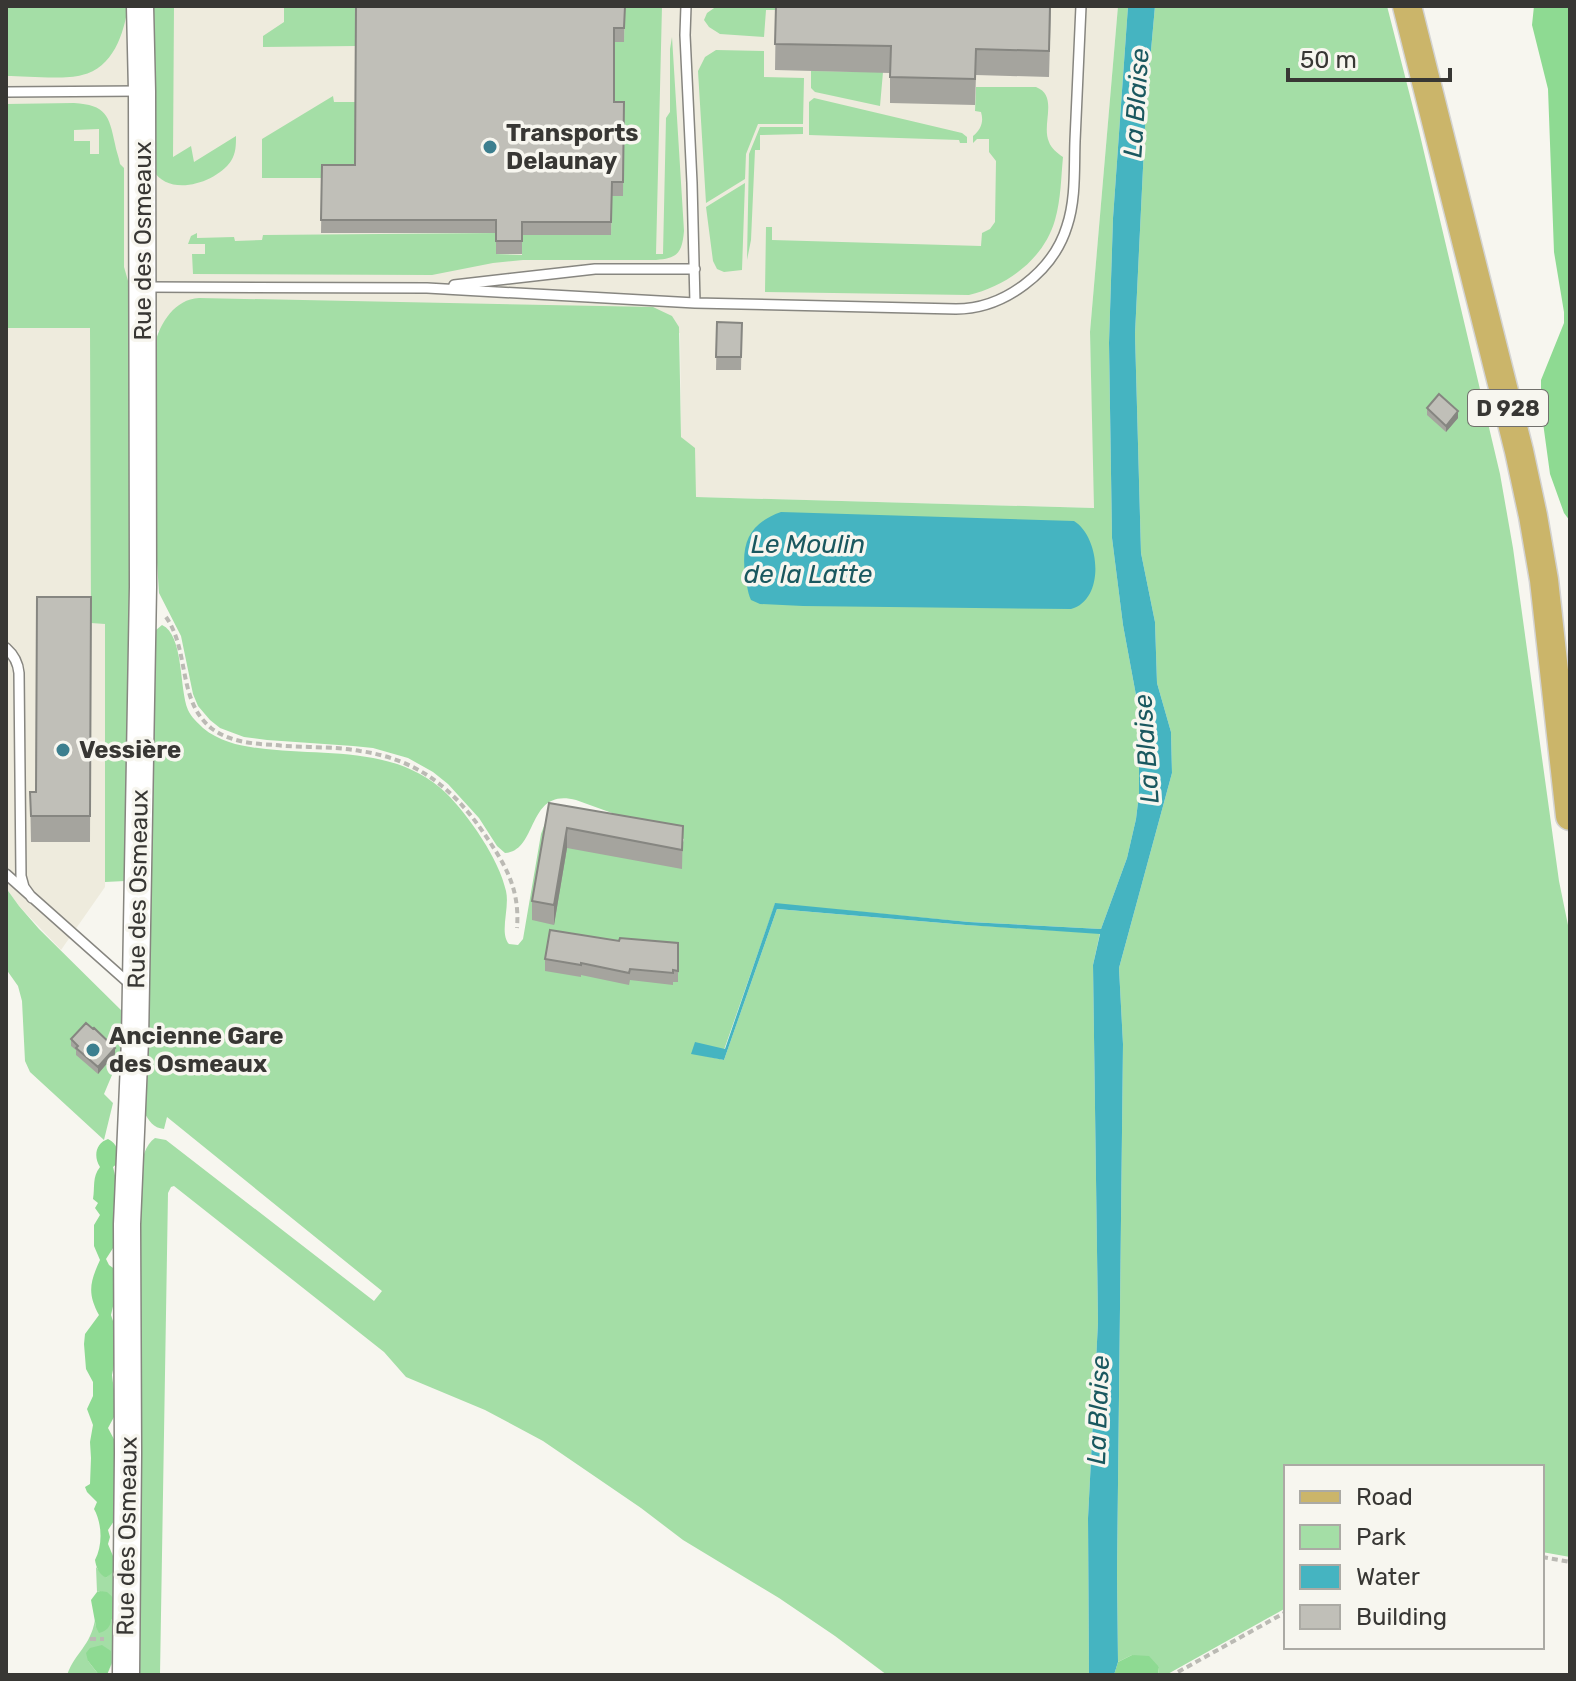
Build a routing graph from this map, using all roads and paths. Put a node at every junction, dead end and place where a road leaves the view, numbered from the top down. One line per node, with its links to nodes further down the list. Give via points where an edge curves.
1 (140, 6): 5 (main road, Rue des Osmeaux)
2 (686, 6): 7 (lane)
3 (1081, 6): 10 (lane, via 1070,215 1048,261 1024,285 969,309)
4 (1407, 6): 13 (main road, D 928, via 1533,516)
5 (142, 91): 6 (lane); 8 (main road, Rue des Osmeaux)
6 (6, 92)
7 (695, 269): 9 (lane, via 595,269); 10 (lane)
8 (142, 287): 9 (lane); 11 (main road, Rue des Osmeaux)
9 (427, 288): 10 (lane)
10 (695, 303)
11 (143, 587): 16 (path, via 170,623 194,708 211,728 252,743 360,750 409,765 441,783 471,814 511,878); 17 (main road, Rue des Osmeaux)
12 (6, 648): 15 (lane, via 19,673 21,876)
13 (1570, 816)
14 (6, 874): 15 (lane)
15 (32, 898): 17 (lane)
16 (517, 928)
17 (136, 990): 22 (main road, Rue des Osmeaux, via 127,1224)
18 (1544, 1557): 19 (path)
19 (1570, 1562)
20 (1284, 1613): 21 (path)
21 (1178, 1672)
22 (126, 1675)

